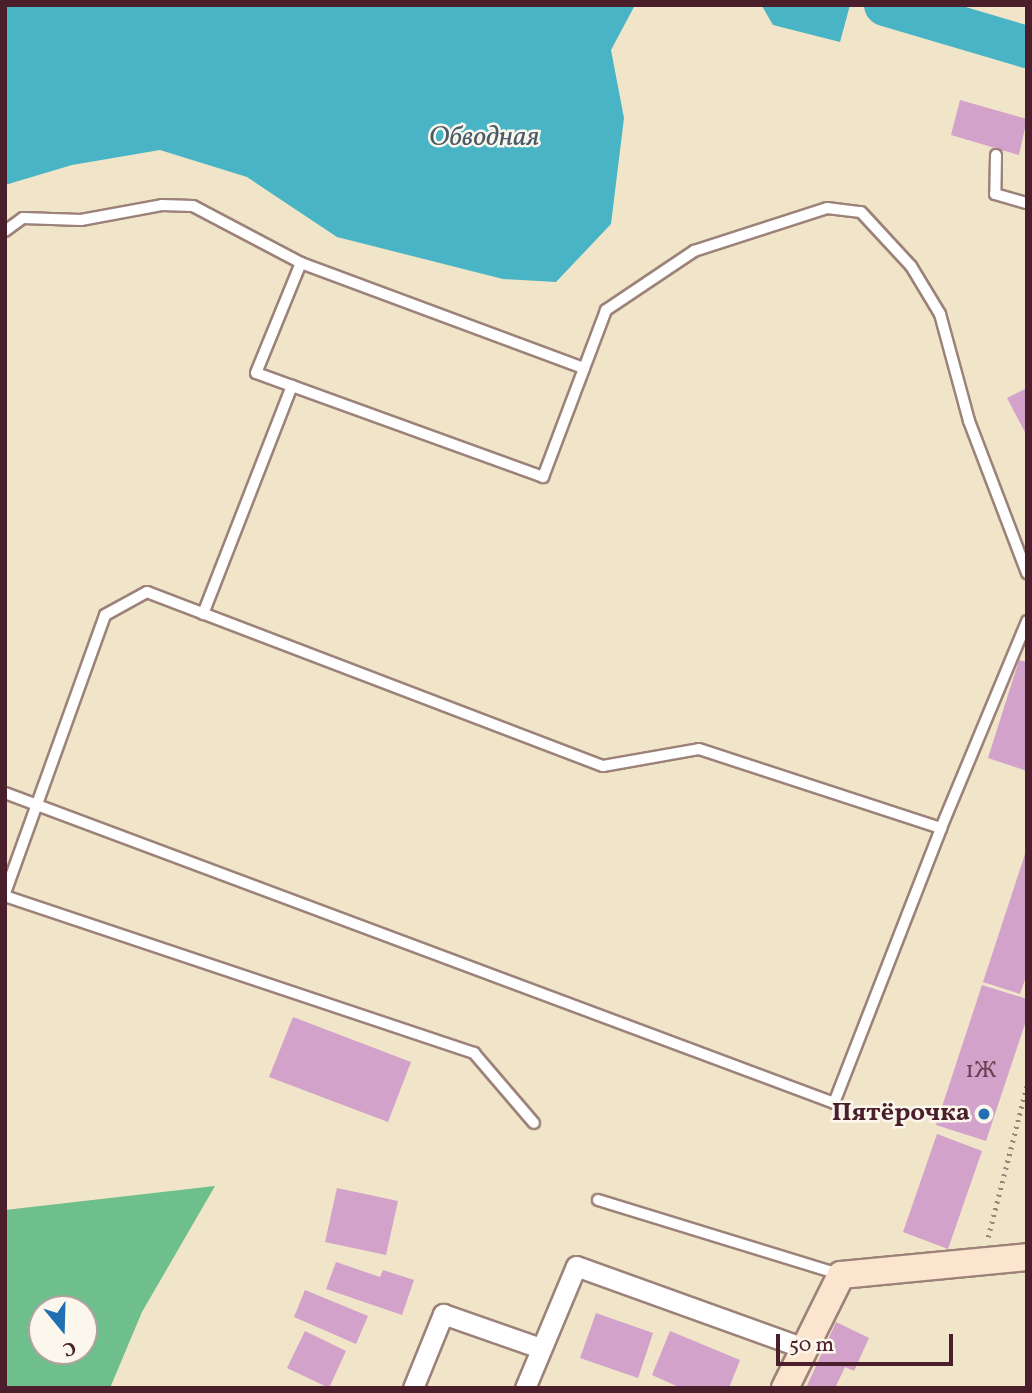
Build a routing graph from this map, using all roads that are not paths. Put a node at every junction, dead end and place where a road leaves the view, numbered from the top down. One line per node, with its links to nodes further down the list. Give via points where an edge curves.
1 (996, 155): 2 (lane, via 995,194)
2 (1027, 203)
3 (5, 231): 4 (lane, via 23,218 82,220 162,205 193,206)
4 (301, 262): 5 (lane); 6 (lane, via 256,373)
5 (584, 368): 6 (lane, via 543,477); 7 (lane, via 606,310 694,251 827,208 861,212 911,266 940,314 969,421)
6 (292, 386): 8 (lane)
7 (1027, 573)
8 (203, 614): 11 (lane, via 147,592 105,615); 12 (lane, via 603,766 699,749)
9 (1027, 621): 12 (lane)
10 (5, 793): 11 (lane)
11 (37, 805): 12 (lane, via 834,1103); 13 (lane)
12 (941, 828)
13 (5, 895): 14 (lane, via 474,1053)
14 (534, 1123)
15 (598, 1200): 17 (lane)
16 (1027, 1256): 17 (street)
17 (841, 1275): 19 (street)
18 (540, 1348): 19 (street, via 576,1266); 20 (street, via 443,1314); 21 (street)
19 (804, 1348): 22 (street)
20 (413, 1388)
21 (525, 1388)
22 (785, 1388)

